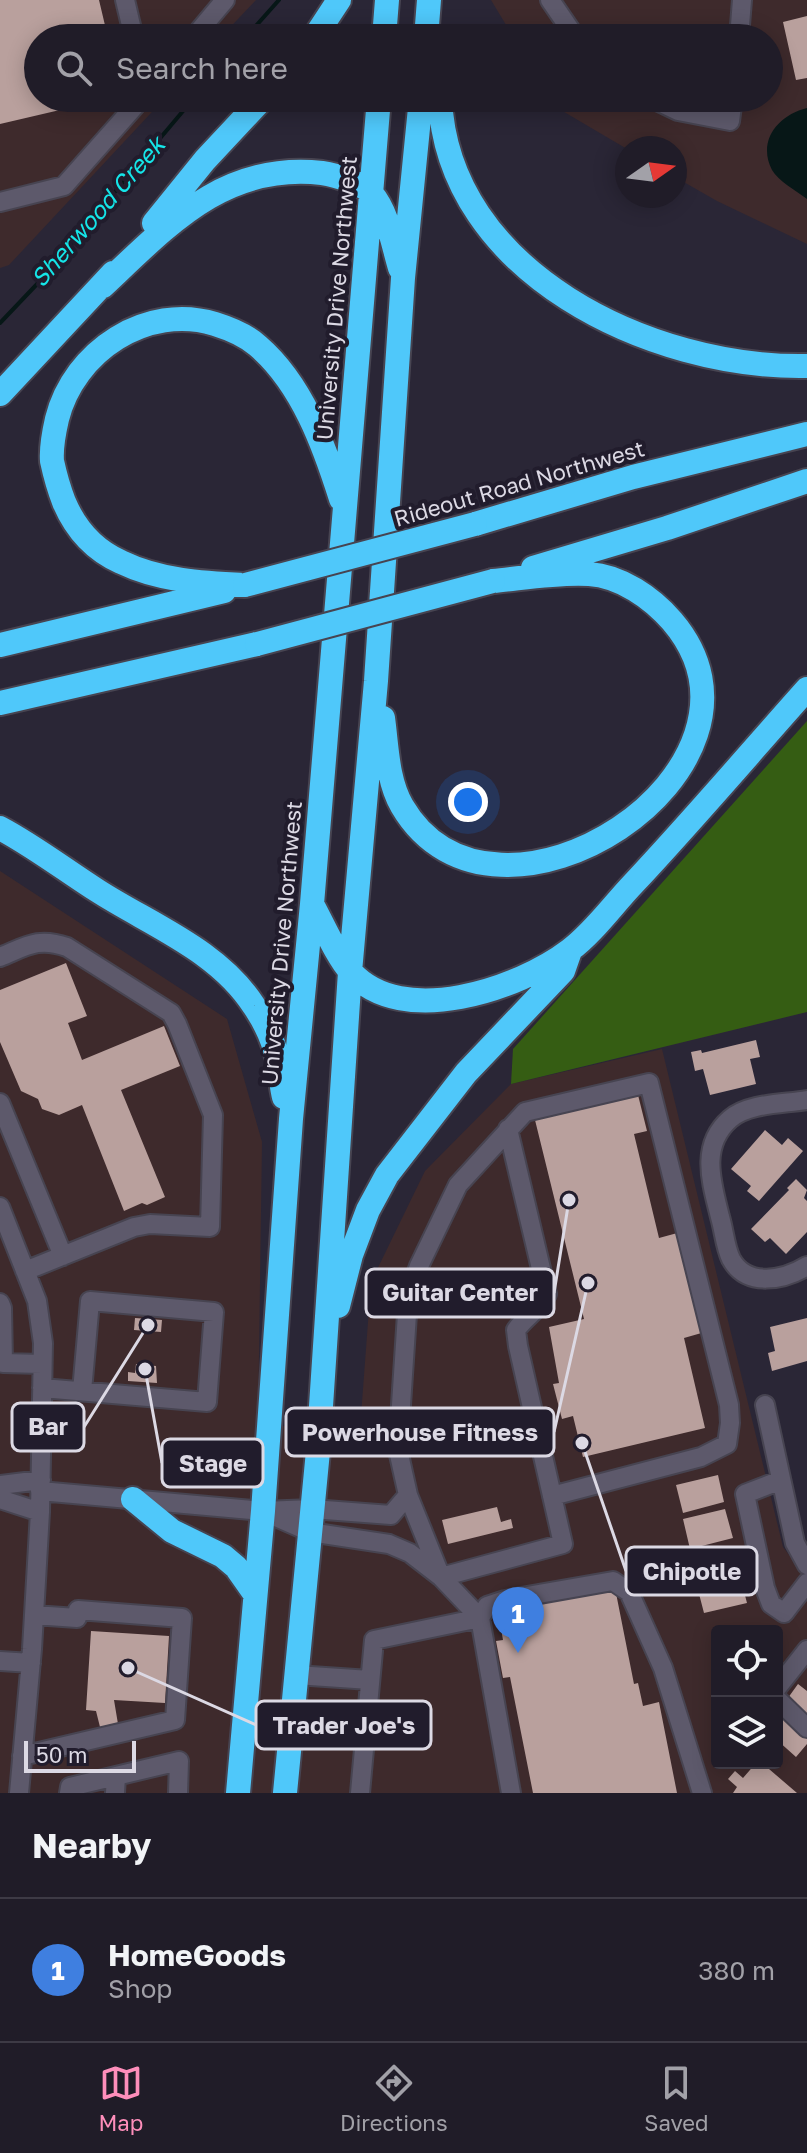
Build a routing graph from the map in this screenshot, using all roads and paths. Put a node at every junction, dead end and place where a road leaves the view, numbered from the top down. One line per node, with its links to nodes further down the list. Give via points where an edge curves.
1 (125, 0): 9 (street)
2 (225, 0): 10 (street)
3 (339, 0): 11 (highway)
4 (387, 0): 12 (highway)
5 (429, 0): 13 (highway)
6 (437, 0): 14 (highway)
7 (550, 0): 15 (street)
8 (742, 0): 16 (street)
9 (131, 24)
10 (205, 24)
11 (323, 24)
12 (385, 24)
13 (427, 24)
14 (438, 24)
15 (566, 24)
16 (740, 24)
17 (130, 112): 25 (street, via 64,186)
18 (250, 112): 27 (highway)
19 (378, 112): 24 (highway, University Drive Northwest)
20 (420, 112): 26 (highway)
21 (440, 112): 28 (highway, via 461,188 496,238 550,289 653,340 727,359)
22 (683, 112): 23 (street, via 730,121)
23 (731, 112)
24 (371, 192): 26 (highway); 27 (highway, via 334,175 303,171 225,187 188,208); 32 (highway, University Drive Northwest)
25 (0, 202)
26 (403, 278): 36 (highway)
27 (103, 286): 29 (highway)
28 (807, 366)
29 (0, 394)
30 (807, 434): 34 (highway, Rideout Road Northwest, bridge)
31 (807, 481): 33 (highway)
32 (344, 510): 34 (highway, via 328,458 299,396 259,346 240,333 194,318 171,318 120,335 96,352 61,404 55,429 52,458 71,517 92,544 120,562 159,577); 40 (highway, University Drive Northwest)
33 (493, 581): 36 (highway, via 590,574 617,581 661,608 683,633 695,658 704,702 688,758 657,798 581,850 551,860 490,864 464,857 419,829 401,805); 38 (highway, bridge, via 257,644)
34 (245, 585): 35 (highway, Rideout Road Northwest)
35 (0, 645)
36 (376, 681): 43 (highway)
37 (807, 689): 41 (highway)
38 (0, 703)
39 (0, 828): 46 (highway, via 178,938 234,980 267,1029)
40 (312, 904): 43 (highway); 46 (highway, University Drive Northwest)
41 (571, 950): 43 (highway, via 512,984 455,999 391,995); 55 (highway, via 563,971 466,1073 387,1175 351,1255)
42 (0, 957): 50 (street, via 38,942 59,944 171,1013 213,1115 210,1227 134,1227)
43 (350, 972): 55 (highway)
44 (807, 1100): 51 (street, via 750,1109 731,1118 718,1134 709,1171 730,1258 741,1272 758,1279 780,1278)
45 (0, 1103): 47 (street)
46 (291, 1119): 66 (highway, University Drive Northwest)
47 (4, 1127): 50 (street)
48 (508, 1129): 62 (street, via 458,1185 411,1289 398,1450); 63 (street, via 547,1294 516,1330); 63 (street, via 525,1112 649,1083 729,1405 727,1444 701,1457)
49 (0, 1207): 52 (street)
50 (63, 1256): 52 (street)
51 (807, 1266)
52 (25, 1271): 54 (street, via 41,1314)
53 (0, 1303): 54 (street, via 3,1363)
54 (42, 1364): 56 (street)
55 (323, 1367): 68 (highway)
56 (42, 1388): 57 (street); 61 (street)
57 (82, 1391): 57 (street, via 207,1402 214,1312 90,1301)
58 (765, 1405): 59 (street)
59 (781, 1480): 71 (street, via 795,1543); 73 (street, via 745,1494 765,1588 771,1604 784,1613)
60 (0, 1485): 61 (street)
61 (40, 1486): 65 (street); 67 (street)
62 (408, 1495): 68 (street, via 391,1515); 69 (street)
63 (552, 1496): 72 (street, via 563,1544)
64 (0, 1499): 67 (street)
65 (133, 1499): 66 (street); 74 (highway, via 172,1531 223,1556)
66 (263, 1511): 68 (street); 74 (highway, University Drive Northwest)
67 (40, 1512): 75 (street)
68 (311, 1520): 70 (street); 80 (highway)
69 (421, 1524): 70 (street, via 417,1535); 72 (street)
70 (389, 1544): 72 (street)
71 (807, 1565)
72 (441, 1577): 76 (street)
73 (807, 1583)
74 (255, 1594): 90 (highway, University Drive Northwest)
75 (34, 1615): 79 (street); 85 (street, via 77,1618 78,1610 182,1618 175,1720)
76 (480, 1618): 81 (street, via 374,1640); 93 (street); 94 (street, via 487,1606 505,1600 613,1581 629,1592 663,1668)
77 (807, 1650): 82 (street)
78 (0, 1661): 79 (street)
79 (31, 1663): 85 (street)
80 (296, 1675): 81 (street); 91 (highway)
81 (370, 1680): 92 (street)
82 (783, 1680)
83 (783, 1705): 84 (street)
84 (807, 1728)
85 (22, 1756): 87 (street)
86 (115, 1784): 88 (street, via 70,1787); 89 (street, via 179,1761)
87 (19, 1793)
88 (69, 1793)
89 (178, 1793)
90 (238, 1793)
91 (285, 1793)
92 (360, 1793)
93 (511, 1793)
94 (702, 1793)

